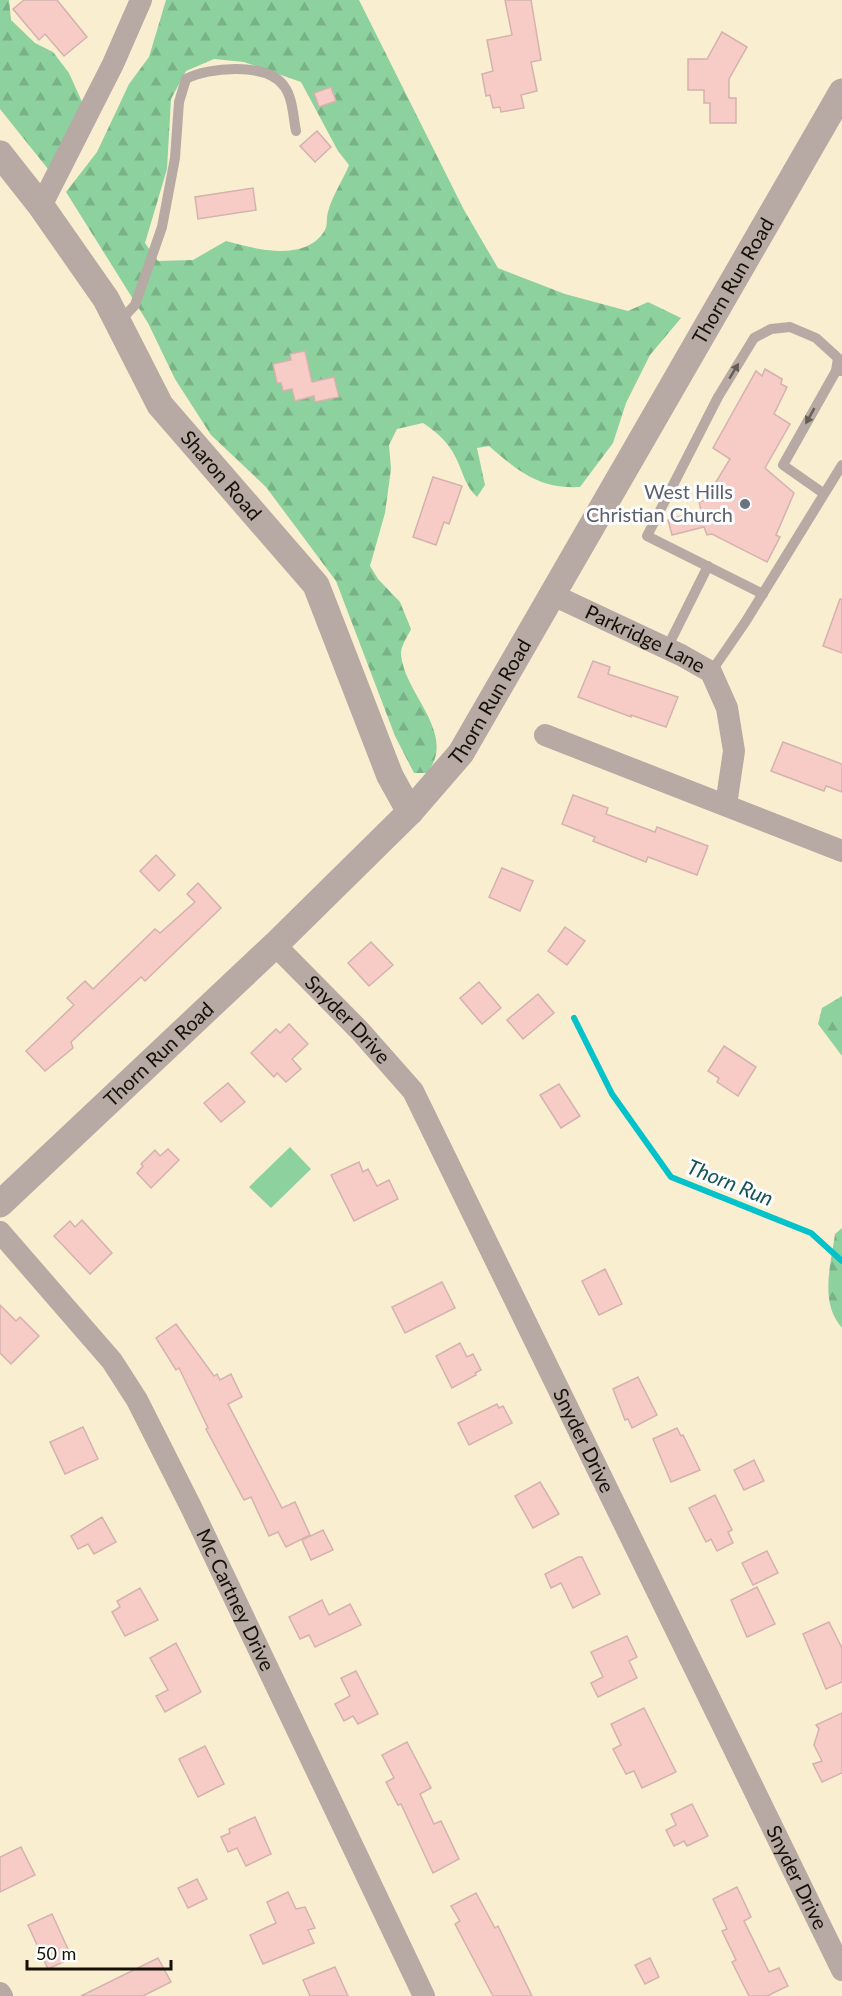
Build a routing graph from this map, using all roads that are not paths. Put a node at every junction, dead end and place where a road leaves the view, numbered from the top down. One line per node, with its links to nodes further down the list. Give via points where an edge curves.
1 (141, 0): 5 (street)
2 (842, 92): 12 (street, Thorn Run Road)
3 (296, 131): 6 (lane, via 289,95 282,83 268,75 220,68 186,79 179,102 175,158 162,227 135,304)
4 (0, 154): 5 (street, Sharon Road)
5 (41, 206): 6 (street, Sharon Road, via 106,299)
6 (118, 323): 17 (street, Sharon Road, via 160,405 316,585 390,776)
7 (839, 371): 9 (lane, one-way to 9, via 783,465); 10 (lane, one-way to 7, via 647,536 754,338 771,328 790,327 816,338 838,358)
8 (842, 465): 9 (lane)
9 (823, 493): 11 (lane)
10 (708, 566): 11 (lane); 13 (lane)
11 (763, 594): 14 (lane)
12 (553, 595): 13 (street, Parkridge Lane); 17 (street, Thorn Run Road, via 461,753)
13 (667, 648): 14 (street, Parkridge Lane)
14 (711, 672): 16 (street, Parkridge Lane, via 727,708 734,751)
15 (545, 735): 16 (street)
16 (726, 805): 18 (street)
17 (410, 812): 19 (street, Thorn Run Road)
18 (842, 851)
19 (275, 945): 20 (street, Thorn Run Road); 22 (street, Snyder Drive, via 413,1091)
20 (0, 1204)
21 (0, 1232): 23 (street, Mc Cartney Drive, via 112,1361 137,1400)
22 (842, 1970)
23 (424, 1996)

